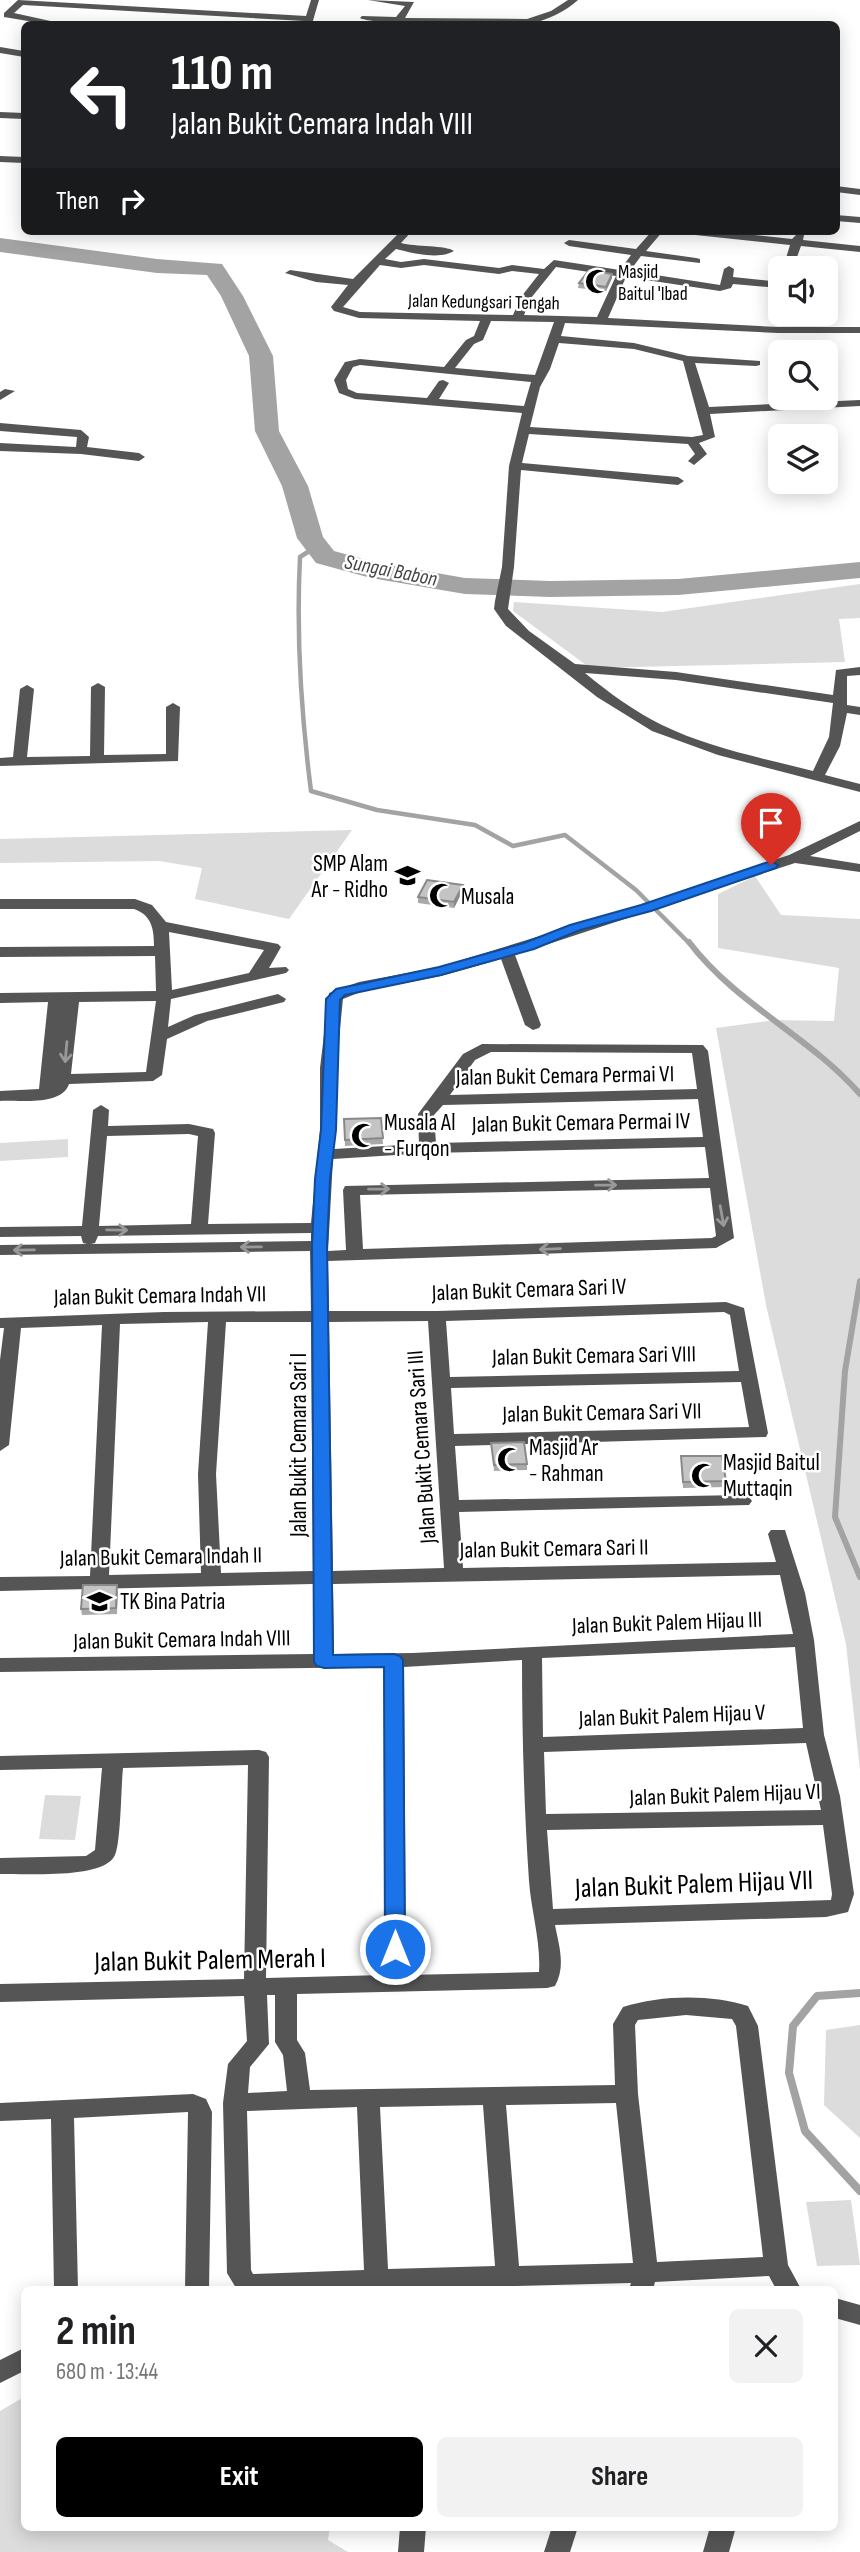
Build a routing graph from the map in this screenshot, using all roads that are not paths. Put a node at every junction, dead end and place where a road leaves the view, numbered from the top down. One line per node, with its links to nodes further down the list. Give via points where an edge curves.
1 (174, 0): 8 (street)
2 (316, 0): 13 (street)
3 (372, 0): 4 (street)
4 (382, 0): 15 (street, via 411,4)
5 (551, 0): 7 (street)
6 (22, 1): 8 (street); 9 (street)
7 (573, 1): 16 (street)
8 (166, 9): 12 (street)
9 (3, 17): 11 (street)
10 (365, 18): 14 (street)
11 (35, 21)
12 (297, 21)
13 (308, 21)
14 (385, 21)
15 (399, 21)
16 (529, 21)
17 (0, 50): 18 (street)
18 (21, 54)
19 (0, 115): 20 (street)
20 (21, 116)
21 (0, 159): 22 (street)
22 (21, 160)
23 (840, 190): 24 (street)
24 (860, 192)
25 (840, 218): 26 (street)
26 (860, 219)
27 (403, 235): 34 (street)
28 (572, 235): 33 (street)
29 (654, 235): 37 (street)
30 (726, 235): 32 (street)
31 (798, 235): 32 (street)
32 (795, 242): 35 (street); 38 (street)
33 (569, 243): 37 (street); 41 (street, via 570,248)
34 (394, 244): 36 (street, via 418,251); 39 (street)
35 (860, 249)
36 (449, 251)
37 (638, 252): 40 (street); 43 (street)
38 (791, 256)
39 (376, 261): 41 (street, via 499,271); 44 (street)
40 (696, 261)
41 (550, 268): 43 (street); 47 (street, via 526,297)
42 (290, 273): 44 (street)
43 (621, 275): 45 (street, via 720,288 727,286 729,275); 49 (street)
44 (357, 283): 46 (street, Jalan Kedungsari Tengah, via 337,307 347,313)
45 (768, 283)
46 (487, 318): 47 (street, Jalan Kedungsari Tengah); 56 (street, via 479,338 470,342)
47 (517, 319): 48 (street, Jalan Kedungsari Tengah)
48 (561, 319): 49 (street, Jalan Kedungsari Tengah); 53 (street)
49 (601, 321): 51 (street, Jalan Kedungsari Tengah)
50 (779, 326): 51 (street)
51 (778, 330): 52 (street, Jalan Kedungsari Tengah)
52 (860, 330)
53 (553, 339): 54 (street, via 634,346); 57 (street)
54 (688, 359): 55 (street); 61 (street)
55 (756, 363)
56 (445, 377): 57 (street); 58 (street); 58 (street, via 354,362 340,380 343,391 355,396)
57 (538, 379): 60 (street)
58 (431, 402): 60 (street)
59 (860, 403): 61 (street)
60 (528, 410): 63 (street)
61 (704, 411): 64 (street, via 709,437)
62 (0, 427): 66 (street, via 81,434)
63 (522, 430): 64 (street); 69 (street)
64 (692, 441): 68 (street, via 701,454)
65 (0, 447): 66 (street)
66 (81, 450): 67 (street)
67 (139, 457)
68 (694, 461)
69 (514, 466): 70 (street); 71 (street, via 501,610 511,623)
70 (678, 481)
71 (570, 668): 75 (street, via 676,676); 81 (street, via 657,728 723,752)
72 (860, 671): 75 (street, via 841,673)
73 (98, 687): 78 (street)
74 (27, 689): 80 (street)
75 (840, 704): 77 (street); 81 (street, via 834,748)
76 (173, 707): 78 (street, via 173,758)
77 (860, 710)
78 (97, 760): 80 (street)
79 (0, 762): 80 (street)
80 (20, 762)
81 (817, 777): 82 (street)
82 (860, 788)
83 (860, 825): 84 (street)
84 (794, 858): 85 (street); 90 (street)
85 (860, 868)
86 (0, 904): 87 (street, via 135,904 147,908)
87 (161, 926): 88 (street); 92 (street, via 273,947)
88 (162, 951): 89 (street); 93 (street)
89 (0, 952)
90 (506, 952): 97 (street); 108 (street, Jalan Bukit Cemara Sari I, via 335,996)
91 (281, 971): 92 (street)
92 (253, 977): 93 (street)
93 (164, 996): 95 (street); 98 (street)
94 (0, 998): 95 (street)
95 (64, 998): 99 (street, one-way to 99); 100 (street)
96 (278, 999): 98 (street, via 201,1018)
97 (533, 1025)
98 (158, 1037): 99 (street, via 152,1077)
99 (64, 1079): 100 (street, via 58,1091)
100 (47, 1094): 102 (street)
101 (704, 1094): 103 (street, Jalan Bukit Cemara Permai VI); 103 (street, via 697,1048 488,1047 469,1057); 106 (street)
102 (0, 1096)
103 (438, 1100): 107 (street, Jalan Bukit Cemara Permai VI, via 426,1114)
104 (101, 1110): 105 (street)
105 (99, 1131): 111 (street); 112 (street, via 189,1129 207,1133)
106 (712, 1142): 107 (street, Jalan Bukit Cemara Permai IV); 109 (street)
107 (428, 1148): 108 (street, Jalan Bukit Cemara Permai IV)
108 (325, 1155): 110 (street, Jalan Bukit Cemara Sari I)
109 (716, 1182): 117 (street, one-way to 117, via 725,1238 716,1243); 117 (street, one-way to 109, via 351,1190)
110 (320, 1227): 112 (street); 116 (street, Jalan Bukit Cemara Sari I)
111 (90, 1230): 112 (street, one-way to 112); 113 (street); 114 (street)
112 (199, 1231)
113 (0, 1232)
114 (88, 1249): 115 (street, one-way to 115); 116 (street, one-way to 114)
115 (0, 1250)
116 (320, 1251): 117 (street); 120 (street, Jalan Bukit Cemara Sari I)
117 (355, 1255)
118 (437, 1316): 120 (street, Jalan Bukit Cemara Sari IV); 123 (street, Jalan Bukit Cemara Sari IV, via 726,1307 737,1312); 124 (street, Jalan Bukit Cemara Sari III)
119 (217, 1318): 120 (street, Jalan Bukit Cemara Indah VII); 121 (street, Jalan Bukit Cemara Indah VII); 133 (street, via 207,1474)
120 (321, 1318): 132 (street, Jalan Bukit Cemara Sari I)
121 (111, 1319): 122 (street, Jalan Bukit Cemara Indah VII); 134 (street)
122 (6, 1323): 126 (street)
123 (748, 1376): 124 (street, Jalan Bukit Cemara Sari VIII); 125 (street, Jalan Bukit Cemara Sari VII, via 759,1433)
124 (441, 1383): 125 (street, Jalan Bukit Cemara Sari III)
125 (447, 1440): 128 (street, Jalan Bukit Cemara Sari III)
126 (0, 1444)
127 (742, 1501): 128 (street)
128 (449, 1506): 131 (street, Jalan Bukit Cemara Sari III)
129 (778, 1534): 130 (street, Jalan Bukit Palem Hijau VI)
130 (786, 1568): 131 (street, Jalan Bukit Cemara Sari II); 136 (street, Jalan Bukit Palem Hijau VI)
131 (454, 1574): 132 (street, Jalan Bukit Cemara Sari II)
132 (323, 1576): 133 (street, Jalan Bukit Cemara Indah II); 139 (street, Jalan Bukit Cemara Sari I)
133 (211, 1579): 134 (street, Jalan Bukit Cemara Indah II)
134 (99, 1582): 135 (street, Jalan Bukit Cemara Indah II)
135 (0, 1584)
136 (804, 1640): 137 (street, Jalan Bukit Palem Hijau III); 141 (street, Jalan Bukit Palem Hijau VI)
137 (532, 1652): 138 (street, Jalan Bukit Cemara Indah VIII); 142 (street)
138 (394, 1660): 139 (street, Jalan Bukit Cemara Indah VIII); 149 (street)
139 (324, 1662): 140 (street, Jalan Bukit Cemara Indah VIII)
140 (0, 1665)
141 (814, 1735): 142 (street, Jalan Bukit Palem Hijau V); 145 (street, Jalan Bukit Palem Hijau VI)
142 (532, 1745): 146 (street)
143 (113, 1760): 144 (street); 147 (street, via 105,1853 98,1860); 150 (street, via 259,1757)
144 (0, 1763)
145 (832, 1817): 146 (street, Jalan Bukit Palem Hijau VI); 148 (street, Jalan Bukit Palem Hijau VII, via 843,1894 840,1906)
146 (537, 1822): 148 (street)
147 (0, 1866)
148 (543, 1917): 149 (street, Jalan Bukit Palem Merah I, via 551,1970 547,1980)
149 (395, 1984): 151 (street, Jalan Bukit Palem Merah I)
150 (255, 1987): 151 (street, Jalan Bukit Palem Merah I); 152 (street, Jalan Bukit Palem Merah I); 154 (street)
151 (286, 1987): 153 (street)
152 (0, 1993)
153 (286, 2042): 154 (street); 157 (street, via 294,2053)
154 (258, 2044): 159 (street, via 239,2064)
155 (627, 2094): 156 (street); 162 (street, via 624,2024 631,2013 723,2008 740,2012 747,2026); 165 (street)
156 (494, 2098): 158 (street); 164 (street)
157 (300, 2099): 158 (street); 159 (street)
158 (368, 2100): 163 (street)
159 (235, 2103): 163 (street, via 239,2273 245,2281 257,2285)
160 (62, 2110): 161 (street); 166 (street); 167 (street, via 198,2105)
161 (0, 2112)
162 (776, 2266): 165 (street); 168 (street)
163 (376, 2278): 164 (street)
164 (506, 2282): 165 (street)
165 (644, 2282)
166 (66, 2286)
167 (197, 2286)
168 (787, 2286)
169 (838, 2309): 170 (street)
170 (860, 2315)
171 (21, 2361): 172 (street)
172 (0, 2372)
173 (413, 2531): 176 (street)
174 (564, 2531): 177 (street)
175 (722, 2531): 178 (street)
176 (411, 2552)
177 (557, 2552)
178 (716, 2552)

